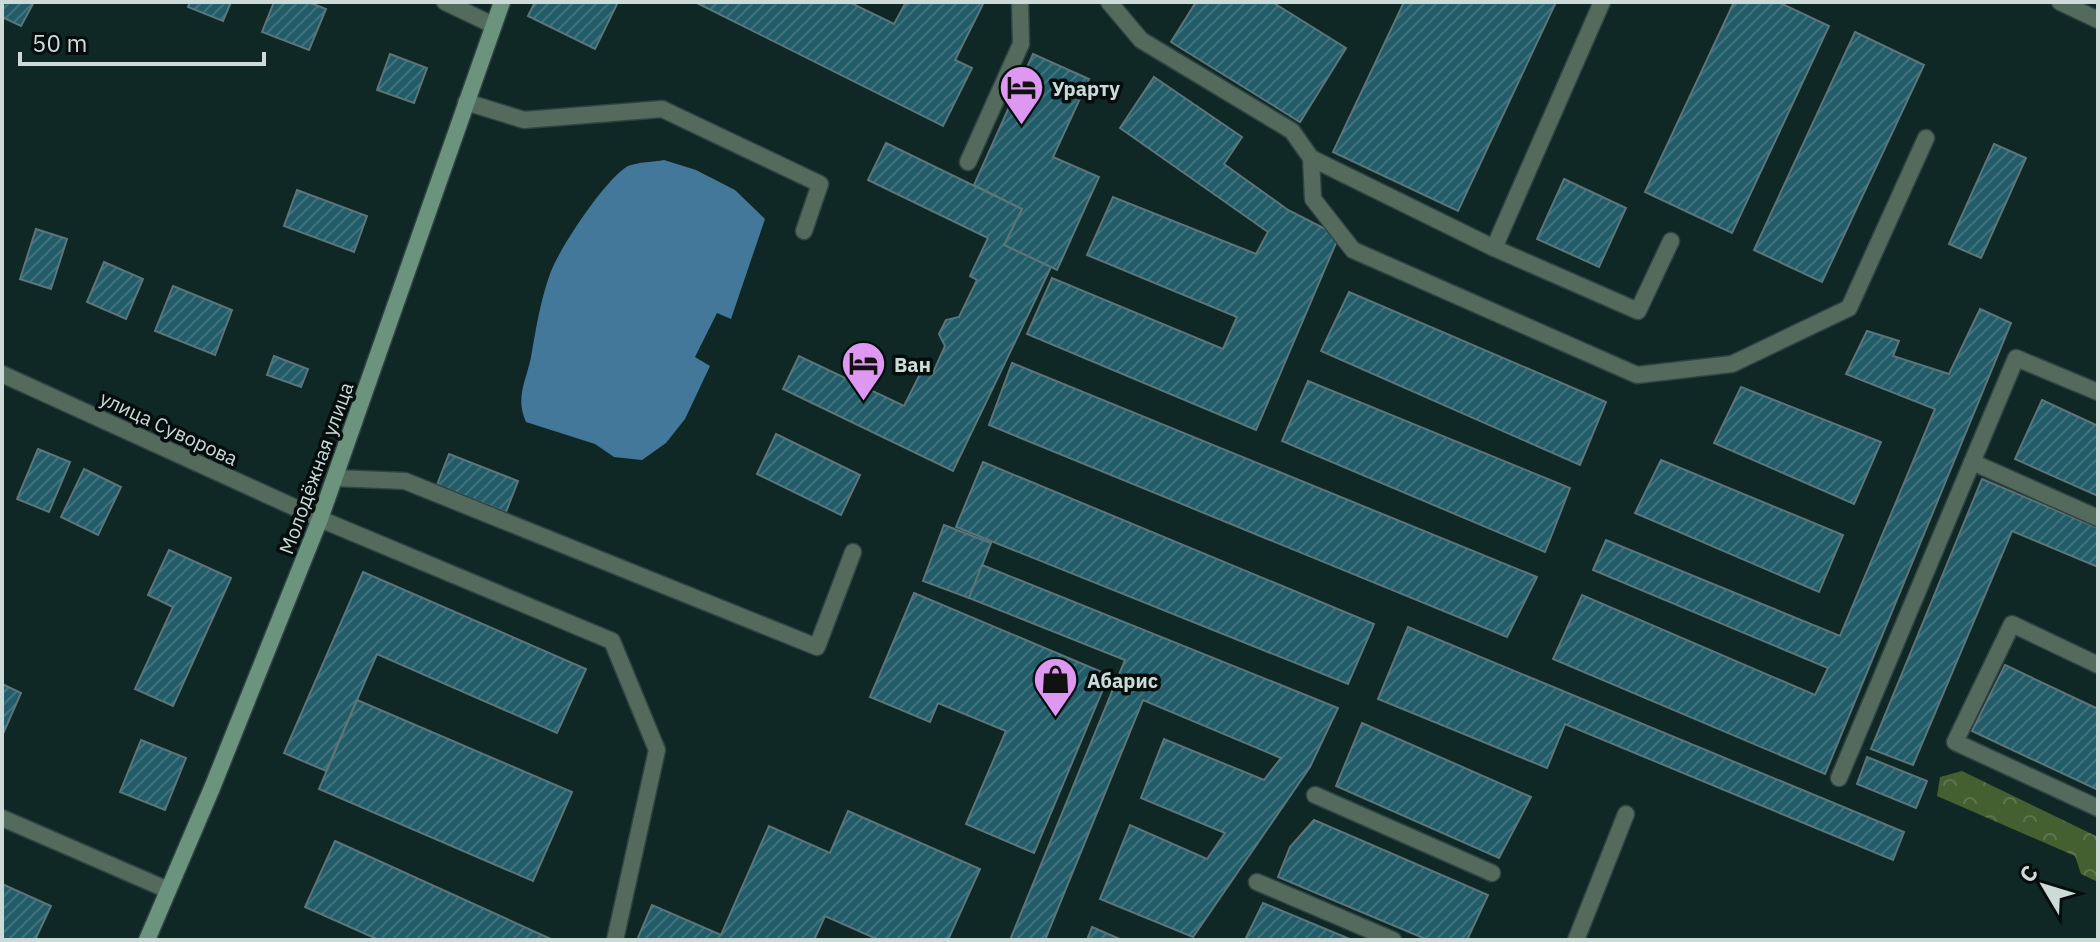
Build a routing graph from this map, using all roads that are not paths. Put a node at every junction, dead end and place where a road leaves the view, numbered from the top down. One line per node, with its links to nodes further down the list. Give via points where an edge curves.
1 (445, 2): 8 (street)
2 (502, 2): 8 (street, Молодёжная улица)
3 (1020, 2): 12 (street, via 1021,44)
4 (1109, 2): 11 (street, via 1141,40 1292,131)
5 (1602, 2): 15 (street)
6 (2060, 2): 7 (street)
7 (2098, 20)
8 (493, 25): 9 (street, Молодёжная улица)
9 (466, 102): 13 (street, via 524,120 662,109 820,184); 19 (street, Молодёжная улица)
10 (1926, 138): 11 (street, via 1849,308 1732,364 1637,375 1353,250 1313,199)
11 (1311, 158): 15 (street)
12 (968, 162)
13 (804, 231)
14 (1671, 241): 15 (street, via 1638,311)
15 (1494, 248)
16 (2, 374): 21 (street, улица Суворова)
17 (2098, 392): 18 (street, via 2016,358)
18 (1972, 462): 20 (street); 24 (street)
19 (335, 478): 21 (street, Молодёжная улица); 22 (street, via 405,481 817,647)
20 (2098, 518)
21 (320, 519): 31 (street, Молодёжная улица); 33 (street, улица Суворова, via 612,641 657,750)
22 (853, 552)
23 (2098, 665): 26 (street, via 2012,624 1955,742)
24 (1839, 778)
25 (1315, 795): 29 (street)
26 (2098, 808)
27 (1626, 814): 35 (street)
28 (2, 818): 31 (street)
29 (1492, 873)
30 (1257, 882): 34 (street)
31 (168, 890): 32 (street, Молодёжная улица)
32 (147, 940)
33 (615, 940)
34 (1393, 940)
35 (1576, 940)

